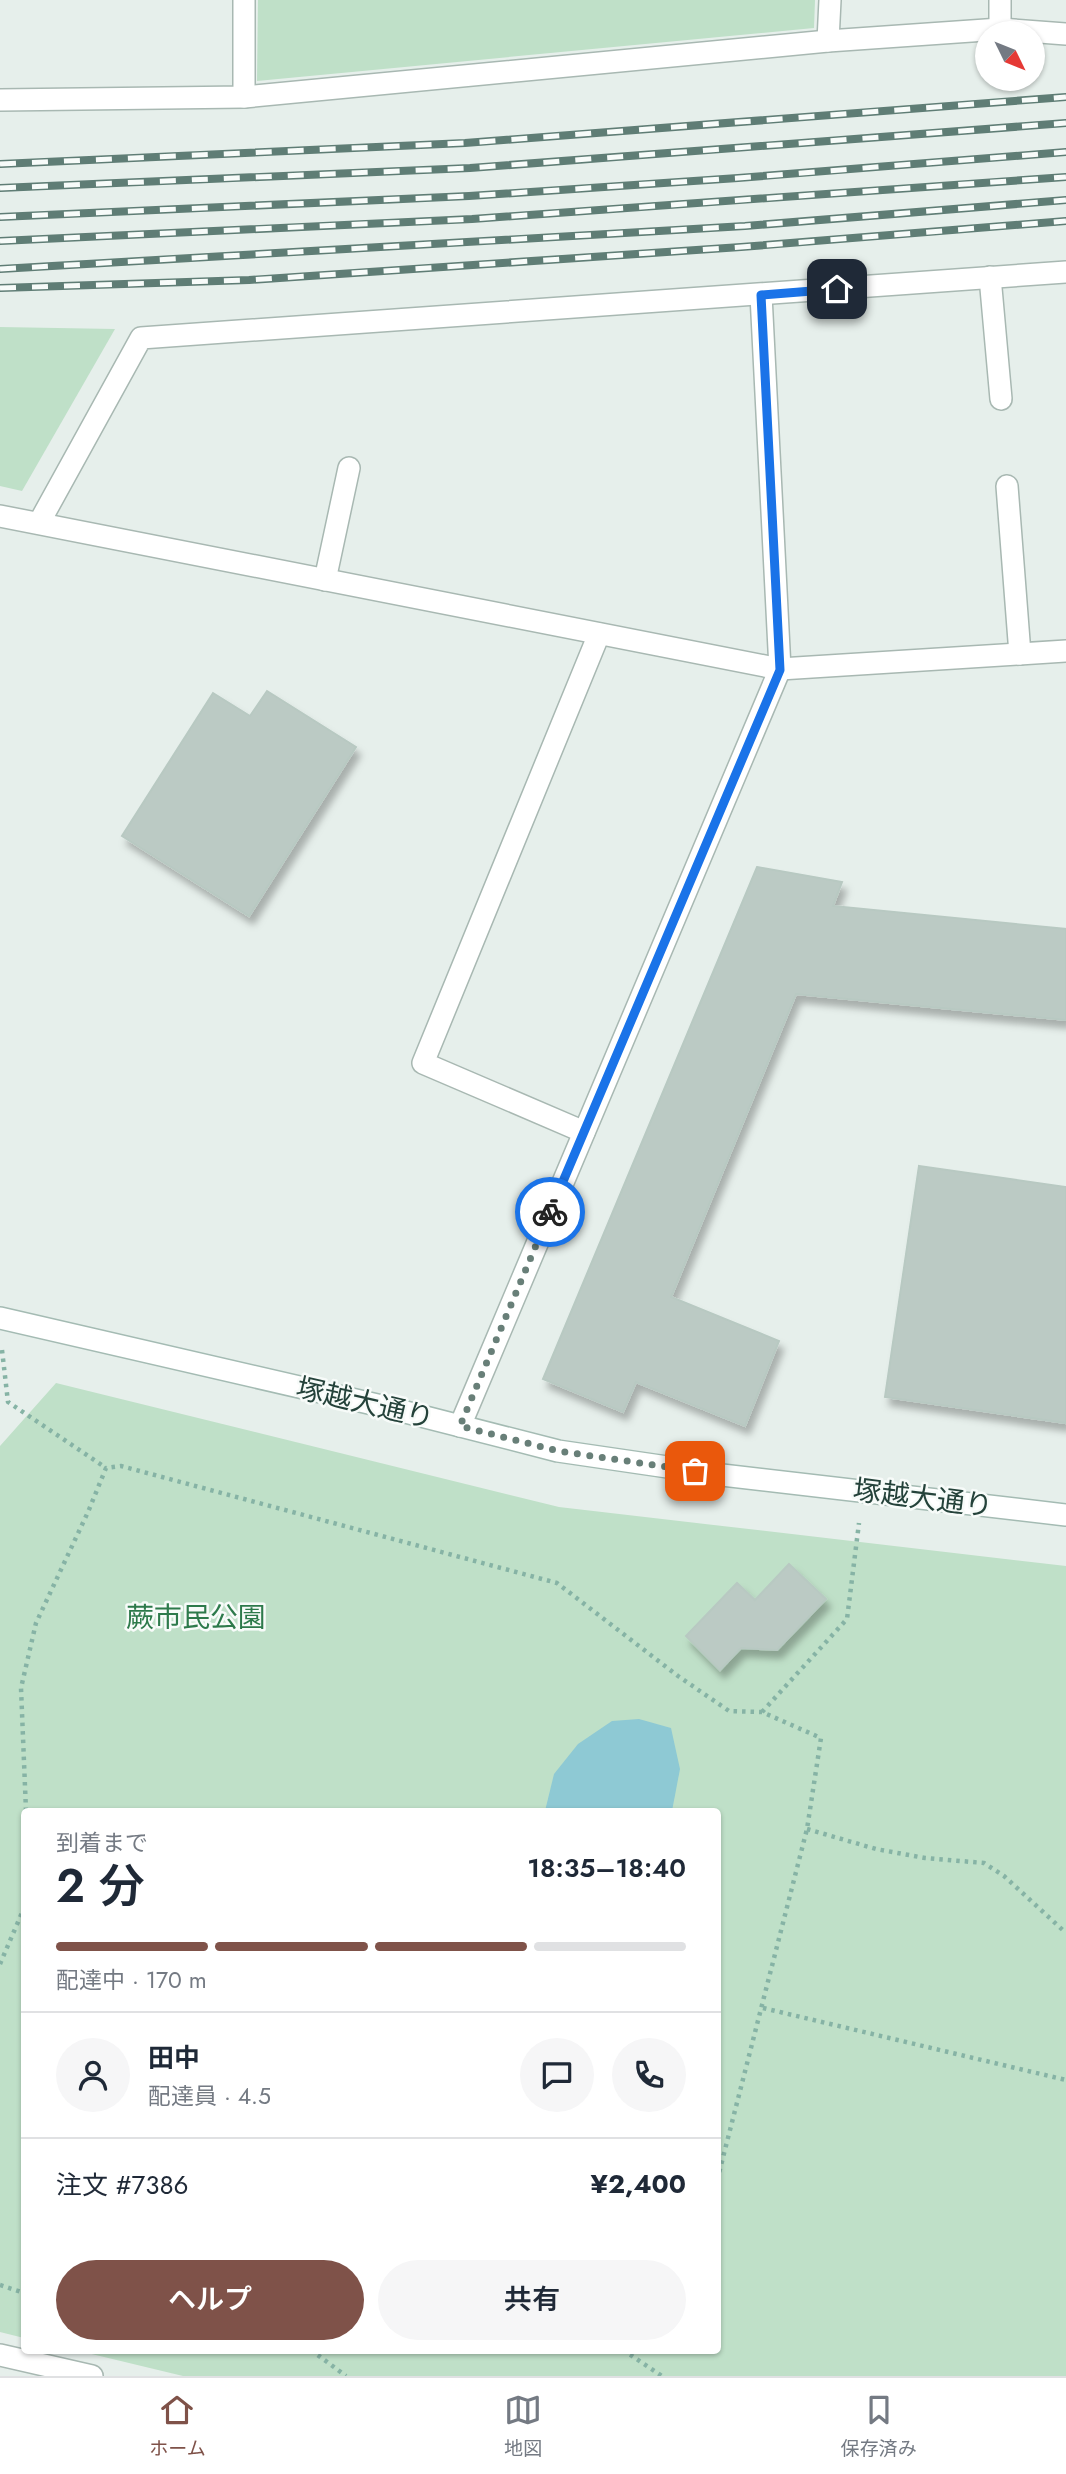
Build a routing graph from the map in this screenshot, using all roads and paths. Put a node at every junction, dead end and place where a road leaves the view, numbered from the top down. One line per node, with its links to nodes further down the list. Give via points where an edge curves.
1 (244, 0): 9 (street)
2 (830, 0): 8 (street)
3 (1000, 0): 4 (street)
4 (1000, 21)
5 (975, 31): 8 (street)
6 (1045, 32): 7 (street)
7 (1066, 34)
8 (828, 41): 9 (street)
9 (244, 97): 10 (street)
10 (0, 100)
11 (1066, 272): 12 (street)
12 (990, 277): 13 (street); 14 (street)
13 (761, 295): 18 (street, via 141,338); 23 (street)
14 (1001, 399)
15 (349, 468): 19 (street)
16 (1007, 486): 22 (street)
17 (0, 516): 18 (street)
18 (39, 523): 19 (street)
19 (325, 580): 20 (street)
20 (599, 634): 23 (street); 24 (street, via 423,1063)
21 (1066, 652): 22 (street)
22 (1020, 654): 23 (street)
23 (780, 670): 24 (street)
24 (584, 1132): 27 (street)
25 (0, 1318): 27 (street, 塚越大通り)
26 (2, 1347): 28 (path, via 8,1402)
27 (460, 1426): 29 (street, 塚越大通り, via 558,1451)
28 (106, 1468): 31 (path, via 121,1466 558,1583 729,1711); 32 (path, via 36,1623 21,1688)
29 (862, 1491): 30 (street, 塚越大通り); 31 (path, via 847,1619)
30 (1066, 1515)
31 (762, 1712): 33 (path, via 821,1738)
32 (26, 1808)
33 (807, 1829): 35 (path, via 876,1849 984,1863); 37 (path)
34 (21, 1915): 36 (path)
35 (1066, 1933)
36 (0, 1964)
37 (763, 2008): 38 (path); 39 (path)
38 (1066, 2080)
39 (721, 2167)
40 (0, 2285): 41 (path)
41 (21, 2291)
42 (316, 2354): 46 (path)
43 (629, 2354): 47 (path)
44 (0, 2355): 45 (street)
45 (92, 2376)
46 (346, 2376)
47 (662, 2376)

